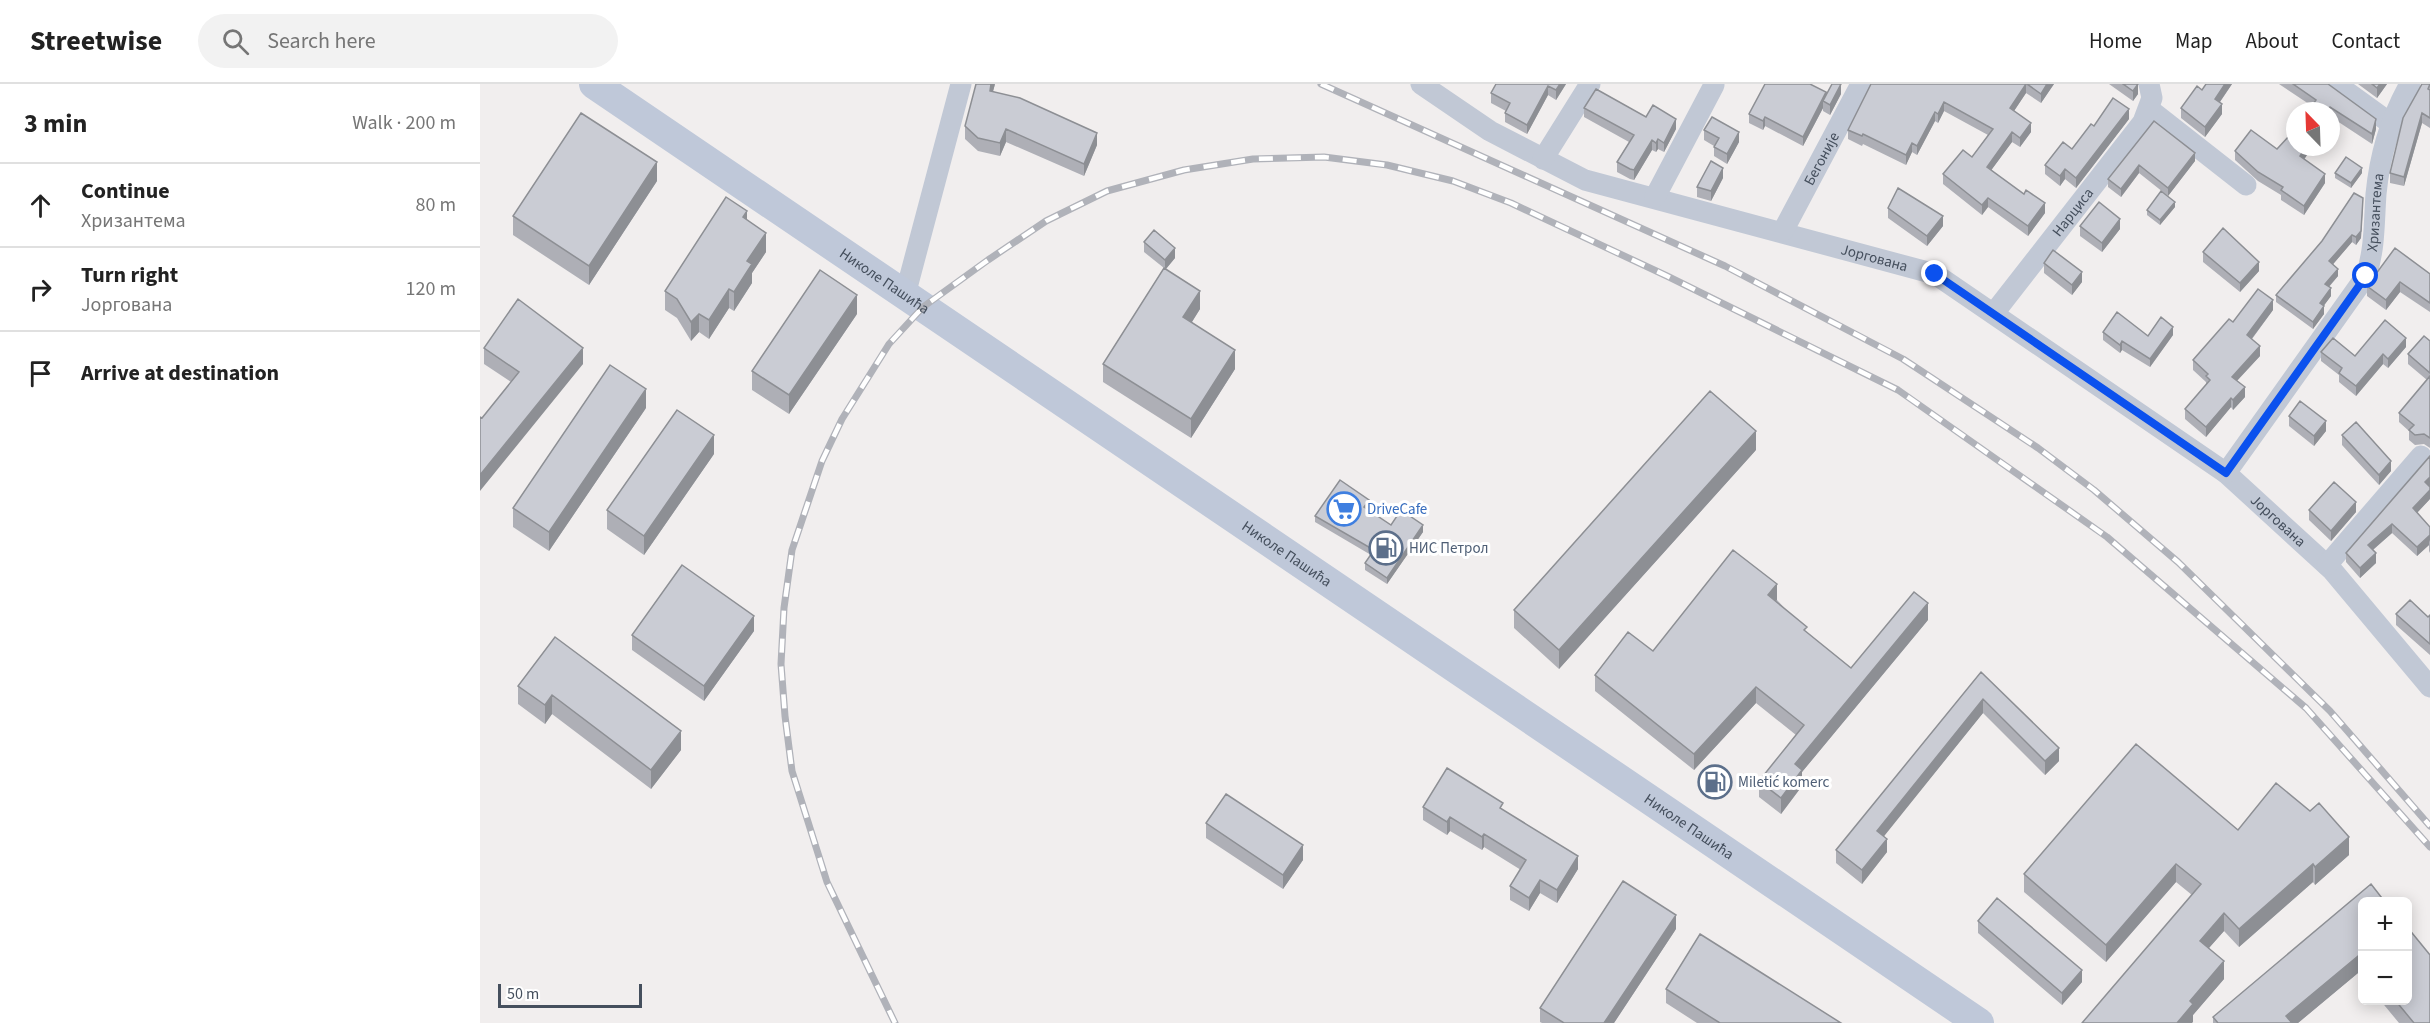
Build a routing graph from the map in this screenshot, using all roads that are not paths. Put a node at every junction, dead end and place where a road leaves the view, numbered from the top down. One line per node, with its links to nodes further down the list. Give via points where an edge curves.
1 (594, 84): 17 (main road, Николе Пашића)
2 (961, 84): 17 (street)
3 (1420, 84): 10 (street, Јоргована)
4 (1590, 84): 13 (street)
5 (1861, 84): 16 (street, Бегоније)
6 (2149, 84): 11 (street)
7 (2336, 84): 12 (street)
8 (2410, 84): 12 (street, Хризантема)
9 (1714, 85): 15 (street)
10 (1445, 92): 13 (street, Јоргована, via 1490,131)
11 (2149, 110): 14 (street); 18 (street, Нарциса)
12 (2390, 123): 20 (street, Хризантема, via 2379,167 2372,257 2366,276)
13 (1543, 159): 15 (street, Јоргована, via 1585,180)
14 (2246, 185)
15 (1655, 198): 16 (street, Јоргована)
16 (1783, 231): 18 (street, Јоргована, via 1935,274)
17 (905, 295): 23 (main road, Николе Пашића)
18 (1994, 314): 20 (street, Јоргована)
19 (2421, 456): 21 (street)
20 (2226, 473): 21 (street, Јоргована)
21 (2327, 565): 22 (street, Јоргована)
22 (2430, 687)
23 (1979, 1023)

